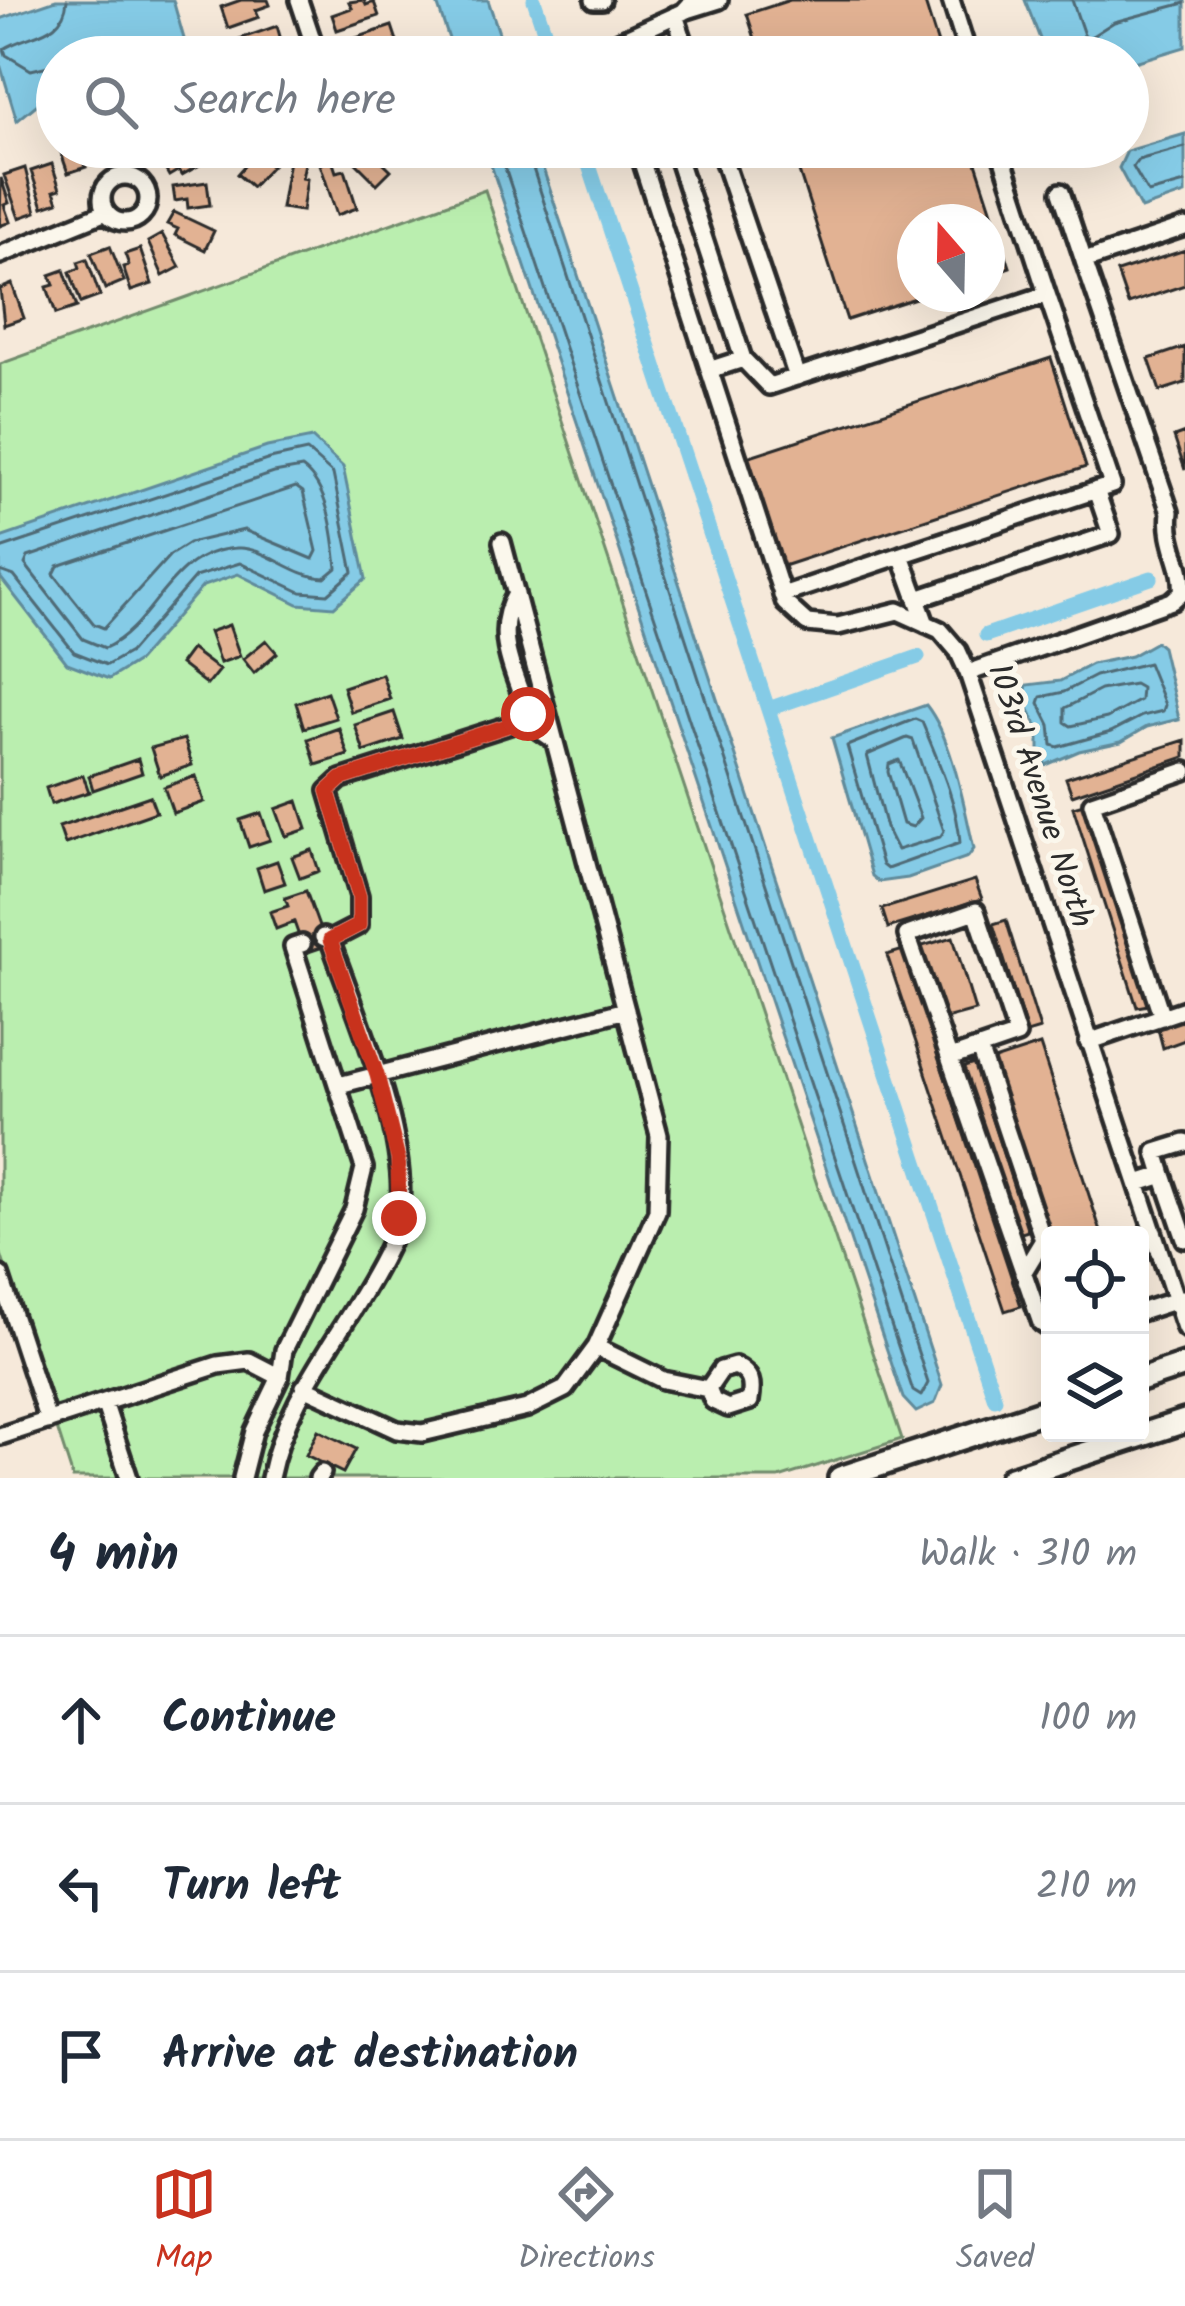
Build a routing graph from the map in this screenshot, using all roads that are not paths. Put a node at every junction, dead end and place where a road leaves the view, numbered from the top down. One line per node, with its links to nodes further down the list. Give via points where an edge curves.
1 (299, 0): 5 (street)
2 (719, 0): 4 (street)
3 (951, 0): 7 (street)
4 (684, 9): 6 (street)
5 (311, 36)
6 (629, 36)
7 (962, 36)
8 (644, 168): 19 (street)
9 (681, 168): 18 (street)
10 (726, 168): 20 (street)
11 (1006, 168): 17 (street)
12 (1061, 192): 16 (street)
13 (106, 212): 15 (street)
14 (1185, 227): 16 (street)
15 (0, 255)
16 (1084, 261): 22 (street)
17 (1047, 294): 20 (street); 21 (street, via 1112,485)
18 (743, 359): 19 (street); 20 (street, via 769,386)
19 (709, 370): 26 (street)
20 (796, 376)
21 (1096, 490): 24 (street); 27 (street, via 1111,534)
22 (1178, 509): 29 (street, via 1168,534 1184,581 1172,601)
23 (502, 542): 25 (street)
24 (901, 555): 26 (street); 27 (street)
25 (516, 595): 30 (street, via 502,631); 31 (street)
26 (782, 595): 28 (street, via 807,623 838,626 898,611)
27 (917, 599): 28 (street)
28 (926, 624): 29 (street, 103rd Avenue North, via 940,630)
29 (968, 673): 37 (street, 103rd Avenue North)
30 (528, 714): 31 (street); 40 (street, via 341,779 328,791 359,896 359,925 326,939)
31 (554, 740): 35 (street)
32 (1185, 772): 36 (street, via 1092,803)
33 (302, 944): 41 (street, via 293,946)
34 (1185, 1009): 36 (street)
35 (626, 1010): 40 (street); 52 (street, via 659,1135 657,1211)
36 (1162, 1016): 37 (street)
37 (1088, 1042): 44 (street, 103rd Avenue North)
38 (979, 1048): 39 (street); 39 (street, via 1017,1035 976,911 907,935); 46 (street, via 1042,1240)
39 (950, 1058): 46 (street)
40 (377, 1075): 41 (street); 56 (street, via 398,1159 399,1218)
41 (338, 1085): 54 (street, via 364,1168 354,1209 284,1350)
42 (1185, 1143): 43 (street, via 1156,1152)
43 (1163, 1175): 44 (street); 45 (street)
44 (1138, 1183): 48 (street, 103rd Avenue North)
45 (1183, 1229)
46 (1023, 1273): 50 (street)
47 (0, 1275): 60 (street)
48 (1180, 1299): 49 (street); 51 (street, 103rd Avenue North)
49 (1149, 1309)
50 (1041, 1323)
51 (1185, 1328)
52 (596, 1347): 56 (street, via 565,1389 526,1408 422,1433 397,1430); 57 (street, via 663,1380)
53 (1185, 1365): 55 (highway)
54 (280, 1377): 58 (street, via 249,1361 218,1365); 64 (street)
55 (1149, 1377)
56 (304, 1387): 65 (street)
57 (708, 1389)
58 (104, 1402): 60 (street); 63 (street)
59 (1041, 1412): 66 (highway)
60 (48, 1421): 62 (street)
61 (1185, 1421): 67 (highway)
62 (0, 1436)
63 (130, 1478)
64 (242, 1478)
65 (270, 1478)
66 (840, 1478)
67 (1011, 1478)

